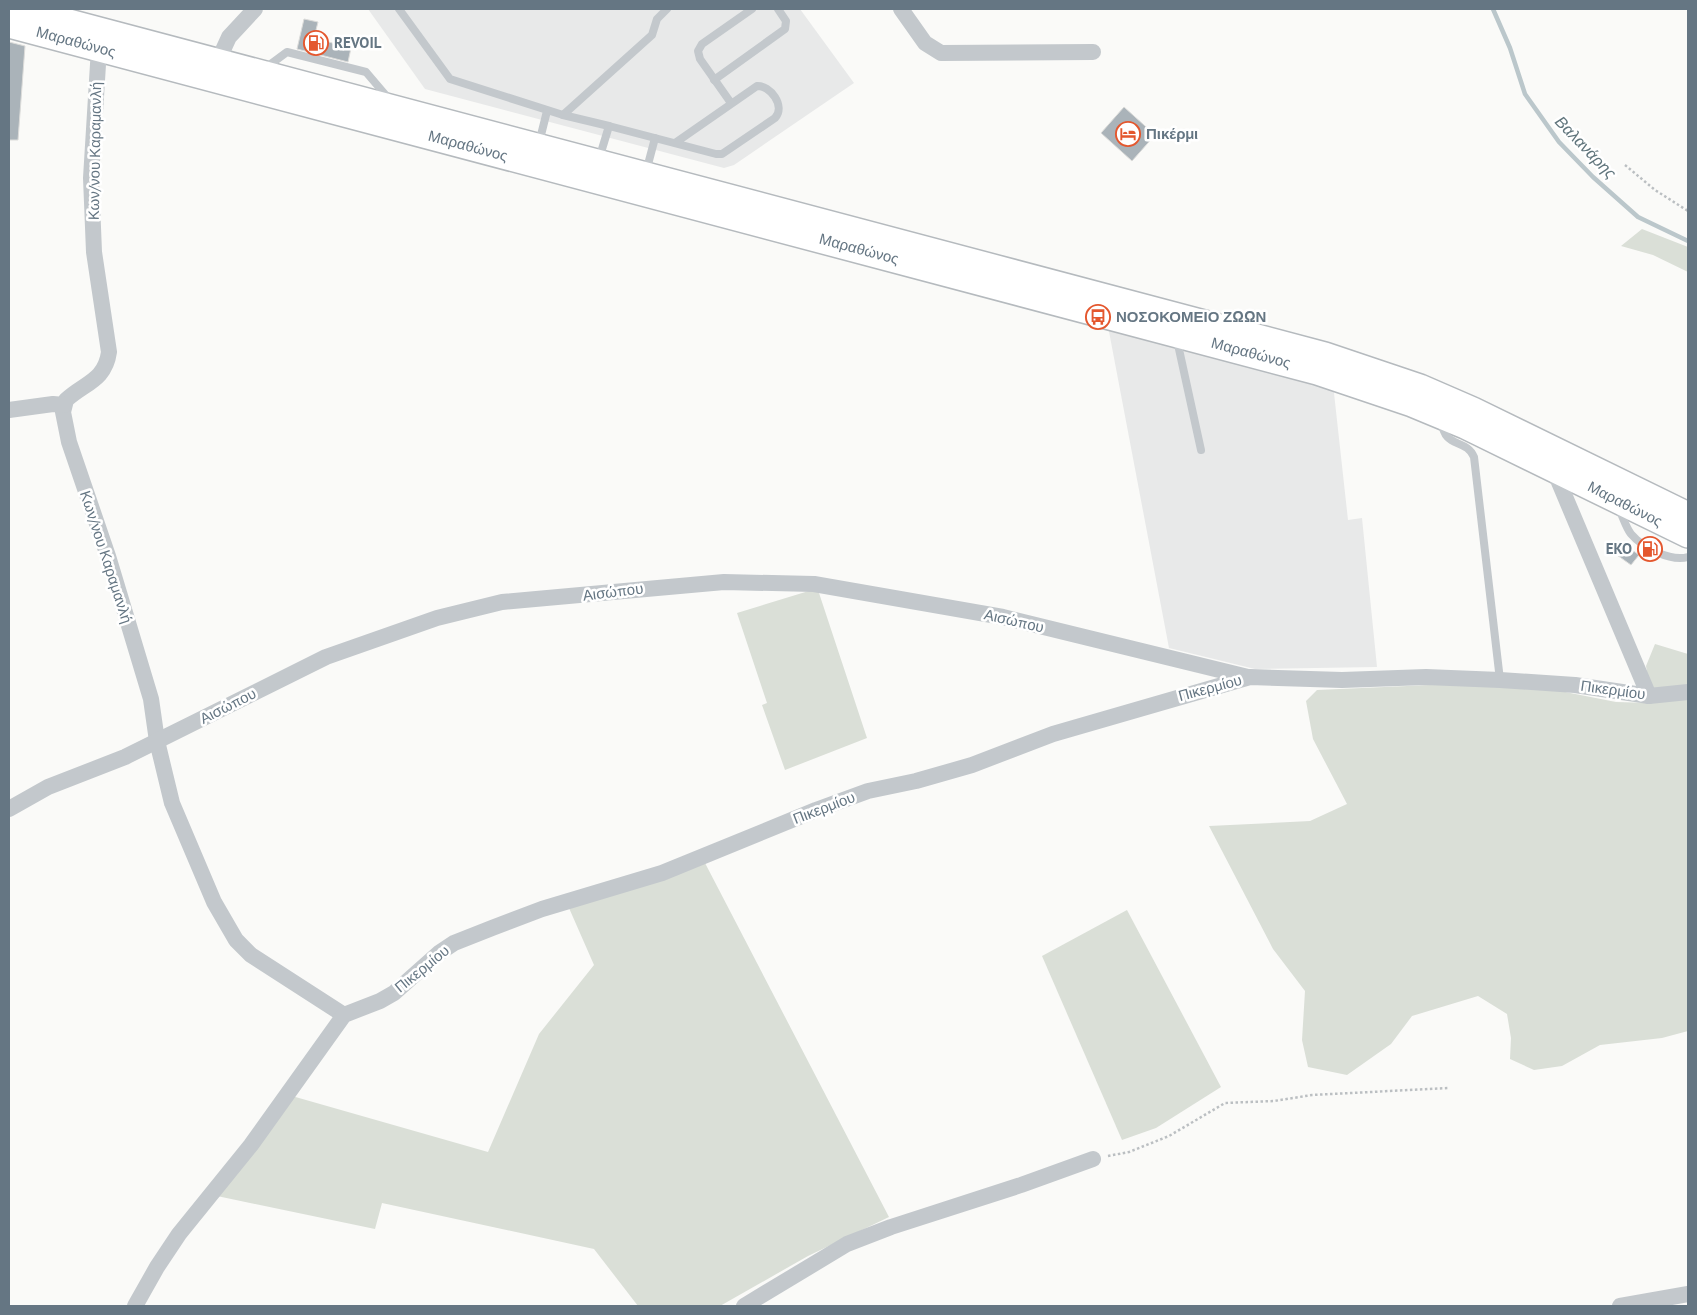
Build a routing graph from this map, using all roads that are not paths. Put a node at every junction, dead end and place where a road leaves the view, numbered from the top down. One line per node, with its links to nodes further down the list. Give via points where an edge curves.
1 (20, 9): 11 (main road, Μαραθώνος)
2 (255, 9): 11 (street, via 229,37)
3 (399, 9): 14 (lane, via 450,80)
4 (667, 9): 15 (lane, via 657,19 652,35)
5 (752, 9): 12 (lane, via 699,47 698,55)
6 (778, 9): 12 (lane, via 786,21 784,29)
7 (901, 9): 10 (street, via 925,43 941,53)
8 (9, 25): 9 (main road, Μαραθώνος)
9 (99, 48): 22 (main road, Μαραθώνος); 23 (street, Κων/νου Καραμανλή, via 91,178 94,252 109,352 107,365 100,374 83,389 70,395)
10 (1093, 52)
11 (218, 61): 19 (main road, Μαραθώνος)
12 (714, 80): 13 (lane)
13 (731, 103): 18 (lane); 18 (lane, via 760,85 773,96 780,110 775,118 722,154)
14 (547, 111): 15 (lane); 19 (lane)
15 (563, 115): 16 (lane)
16 (608, 126): 17 (lane); 20 (lane)
17 (654, 138): 18 (lane); 21 (lane)
18 (675, 143)
19 (538, 146): 20 (main road, Μαραθώνος)
20 (598, 161): 21 (main road, Μαραθώνος)
21 (645, 174): 29 (main road, Μαραθώνος, via 1282,342 1354,364 1420,387 1503,423)
22 (1178, 334): 25 (main road, Μαραθώνος, via 1349,382); 26 (lane, via 1177,343)
23 (64, 405): 24 (street); 36 (street, Κων/νου Καραμανλή, via 68,442 108,556 150,699)
24 (9, 410)
25 (1443, 417): 27 (main road, Μαραθώνος); 33 (lane, via 1443,430 1449,440 1466,446 1474,457)
26 (1201, 450)
27 (1553, 467): 28 (main road, Μαραθώνος); 35 (street)
28 (1613, 499): 30 (main road, Μαραθώνος); 31 (lane, via 1632,534 1655,552 1681,559)
29 (1688, 515)
30 (1688, 535)
31 (1688, 557)
32 (1250, 677): 33 (street, Πικερμίου); 36 (street, Αισώπου, via 984,614 814,584 724,582 502,602 437,618 326,658); 38 (street, Πικερμίου, via 1052,734 962,768 868,792 662,873 542,909 454,943 394,992)
33 (1500, 680): 35 (street, Πικερμίου, via 1575,685)
34 (1688, 692): 35 (street, Πικερμίου)
35 (1649, 696)
36 (157, 741): 37 (street, Αισώπου, via 48,787); 38 (street, Κων/νου Καραμανλή, via 172,803 187,842 214,902 236,940 251,955)
37 (9, 809)
38 (344, 1015): 41 (street, via 251,1145 179,1234)
39 (1092, 1159): 42 (street, via 847,1244)
40 (1688, 1294): 43 (street)
41 (135, 1306)
42 (744, 1306)
43 (1620, 1306)

